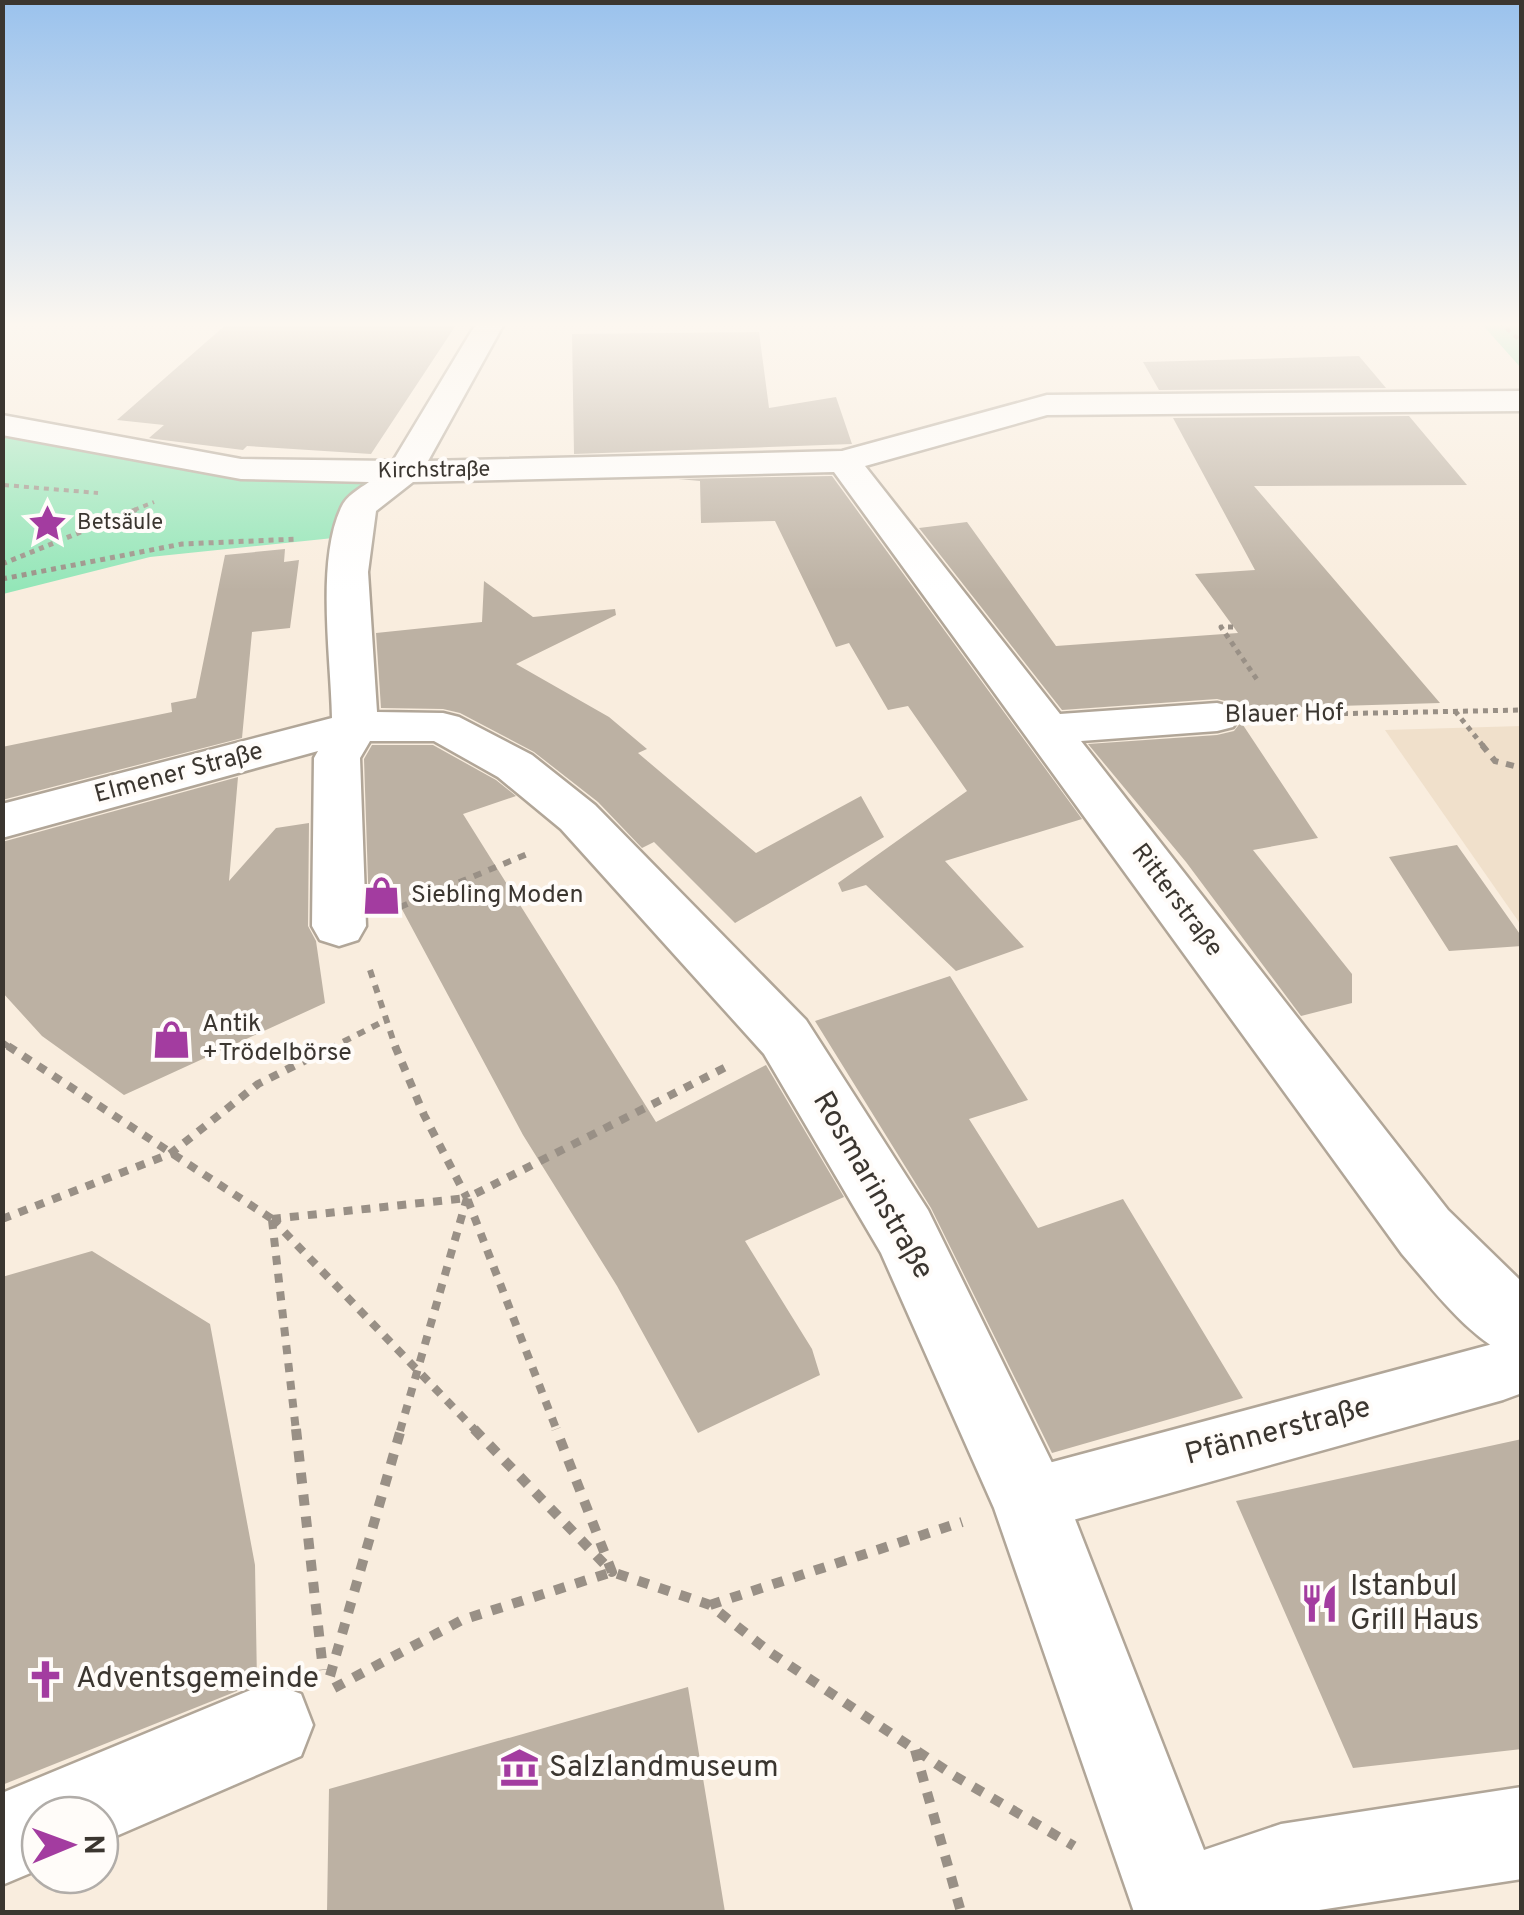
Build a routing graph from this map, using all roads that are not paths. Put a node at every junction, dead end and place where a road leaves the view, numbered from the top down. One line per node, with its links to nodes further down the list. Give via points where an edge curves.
1 (439, 411): 5 (street)
2 (1019, 411): 4 (street, Kirchstraße)
3 (2, 425): 5 (street, Kirchstraße, via 234,468)
4 (844, 461): 5 (street, Kirchstraße); 8 (street, Ritterstraße)
5 (404, 472): 7 (street, via 359,507 351,536)
6 (1217, 717): 8 (street, Blauer Hof)
7 (355, 726): 9 (street, Elmener Straße); 10 (street, via 336,758); 13 (street, Rosmarinstraße, via 442,727 514,766 588,829 785,1038 905,1232)
8 (1046, 730): 11 (street, Ritterstraße, via 1426,1232)
9 (2, 821)
10 (339, 926)
11 (1522, 1328)
12 (1522, 1357): 13 (street, Pfännerstraße, via 1503,1370)
13 (1030, 1500): 17 (street, Rosmarinstraße)
14 (298, 1709): 15 (street)
15 (105, 1795)
16 (1522, 1833): 17 (street, via 1281,1870)
17 (1180, 1910)

